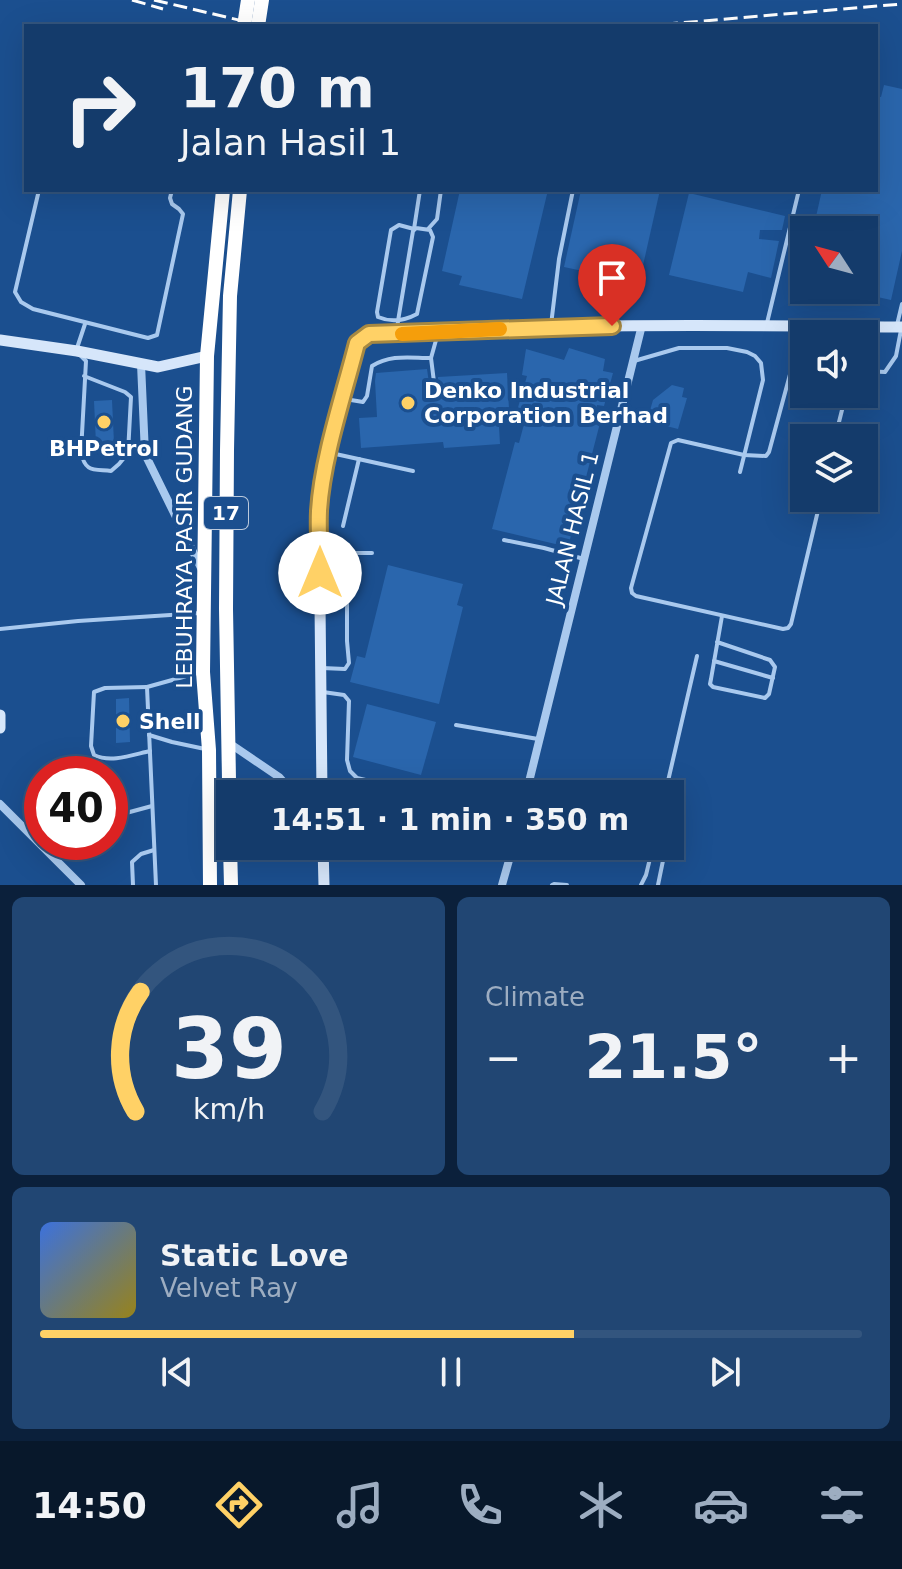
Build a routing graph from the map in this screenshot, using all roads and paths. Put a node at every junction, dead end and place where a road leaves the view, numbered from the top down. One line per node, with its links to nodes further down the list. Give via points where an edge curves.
1 (248, 0): 3 (highway, bridge)
2 (262, 0): 4 (highway, bridge)
3 (244, 24)
4 (258, 24)
5 (39, 192): 16 (lane, via 15,292 33,309)
6 (172, 192): 16 (lane, via 172,204 183,214 157,335 141,337)
7 (223, 192): 25 (highway, LEBUHRAYA PASIR GUDANG / 17)
8 (240, 192): 61 (highway, LEBUHRAYA PASIR GUDANG / 17, via 229,311)
9 (420, 192): 13 (lane)
10 (441, 192): 14 (lane, via 437,219)
11 (573, 192): 19 (lane)
12 (799, 192): 18 (lane)
13 (414, 229): 14 (lane); 21 (lane); 21 (lane, via 399,225 391,230 377,312)
14 (428, 229): 21 (lane, via 433,237 418,313)
15 (902, 304): 20 (lane)
16 (85, 324): 24 (lane)
17 (642, 325): 18 (street); 19 (street); 27 (street, JALAN HASIL 1)
18 (766, 326): 20 (street)
19 (550, 327): 22 (street)
20 (900, 327): 29 (lane, via 896,356 885,372)
21 (398, 328): 22 (street); 33 (street, via 369,334 357,343)
22 (438, 332): 26 (lane)
23 (0, 340): 24 (street)
24 (77, 351): 28 (street); 31 (lane, via 86,361)
25 (207, 356): 28 (street, via 158,367); 44 (highway, LEBUHRAYA PASIR GUDANG / 17)
26 (431, 358): 32 (lane); 33 (lane, via 382,360 372,366 363,402)
27 (634, 361): 35 (lane, via 679,348 727,348 755,356 763,380); 43 (street, JALAN HASIL 1)
28 (141, 364): 44 (street, via 145,454)
29 (878, 372)
30 (790, 374): 35 (lane, via 768,455)
31 (84, 376): 31 (lane, via 82,460 90,469 111,471 128,453 131,397)
32 (434, 382)
33 (342, 399): 34 (street)
34 (329, 452): 36 (lane); 51 (street, via 319,509)
35 (744, 455): 38 (lane); 46 (lane, via 678,440 671,443 631,588 636,596)
36 (359, 459): 37 (lane); 40 (lane)
37 (413, 471)
38 (740, 472)
39 (818, 512): 46 (lane, via 790,627)
40 (343, 526)
41 (504, 540): 43 (lane)
42 (372, 553): 51 (lane, via 353,553 347,563 349,663 345,669)
43 (584, 559): 60 (street, JALAN HASIL 1)
44 (204, 574): 45 (highway, LEBUHRAYA PASIR GUDANG / 17)
45 (205, 613): 47 (lane); 52 (highway, LEBUHRAYA PASIR GUDANG / 17)
46 (722, 616): 48 (lane)
47 (0, 629)
48 (717, 642): 50 (lane); 53 (lane, via 770,660)
49 (697, 656): 69 (lane)
50 (714, 661): 53 (lane); 53 (lane, via 713,687 765,698)
51 (320, 668): 55 (street)
52 (203, 672): 54 (lane); 62 (highway, LEBUHRAYA PASIR GUDANG / 17)
53 (773, 678)
54 (147, 687): 59 (lane); 63 (lane, via 94,692 91,746 94,755 103,758)
55 (321, 691): 66 (street); 67 (lane, via 349,701 347,760 350,771)
56 (0, 715): 58 (street)
57 (456, 725): 60 (lane)
58 (0, 728)
59 (149, 735): 62 (lane); 63 (lane)
60 (541, 740): 68 (street, JALAN HASIL 1)
61 (229, 743): 64 (highway, LEBUHRAYA PASIR GUDANG / 17); 65 (street)
62 (209, 750): 82 (highway, LEBUHRAYA PASIR GUDANG / 17)
63 (150, 751): 71 (lane)
64 (229, 780)
65 (282, 780)
66 (322, 780)
67 (366, 780)
68 (530, 780)
69 (668, 780)
70 (0, 804): 79 (street)
71 (152, 806): 72 (lane); 73 (lane)
72 (128, 812)
73 (154, 850): 80 (lane, via 132,862); 81 (lane)
74 (230, 860): 83 (highway)
75 (323, 860): 84 (street)
76 (509, 860): 85 (street)
77 (650, 860): 88 (lane)
78 (663, 860): 89 (lane)
79 (81, 885)
80 (133, 885)
81 (156, 885)
82 (210, 885)
83 (231, 885)
84 (324, 885)
85 (502, 885)
86 (552, 885): 87 (lane)
87 (567, 885)
88 (641, 885)
89 (658, 885)

